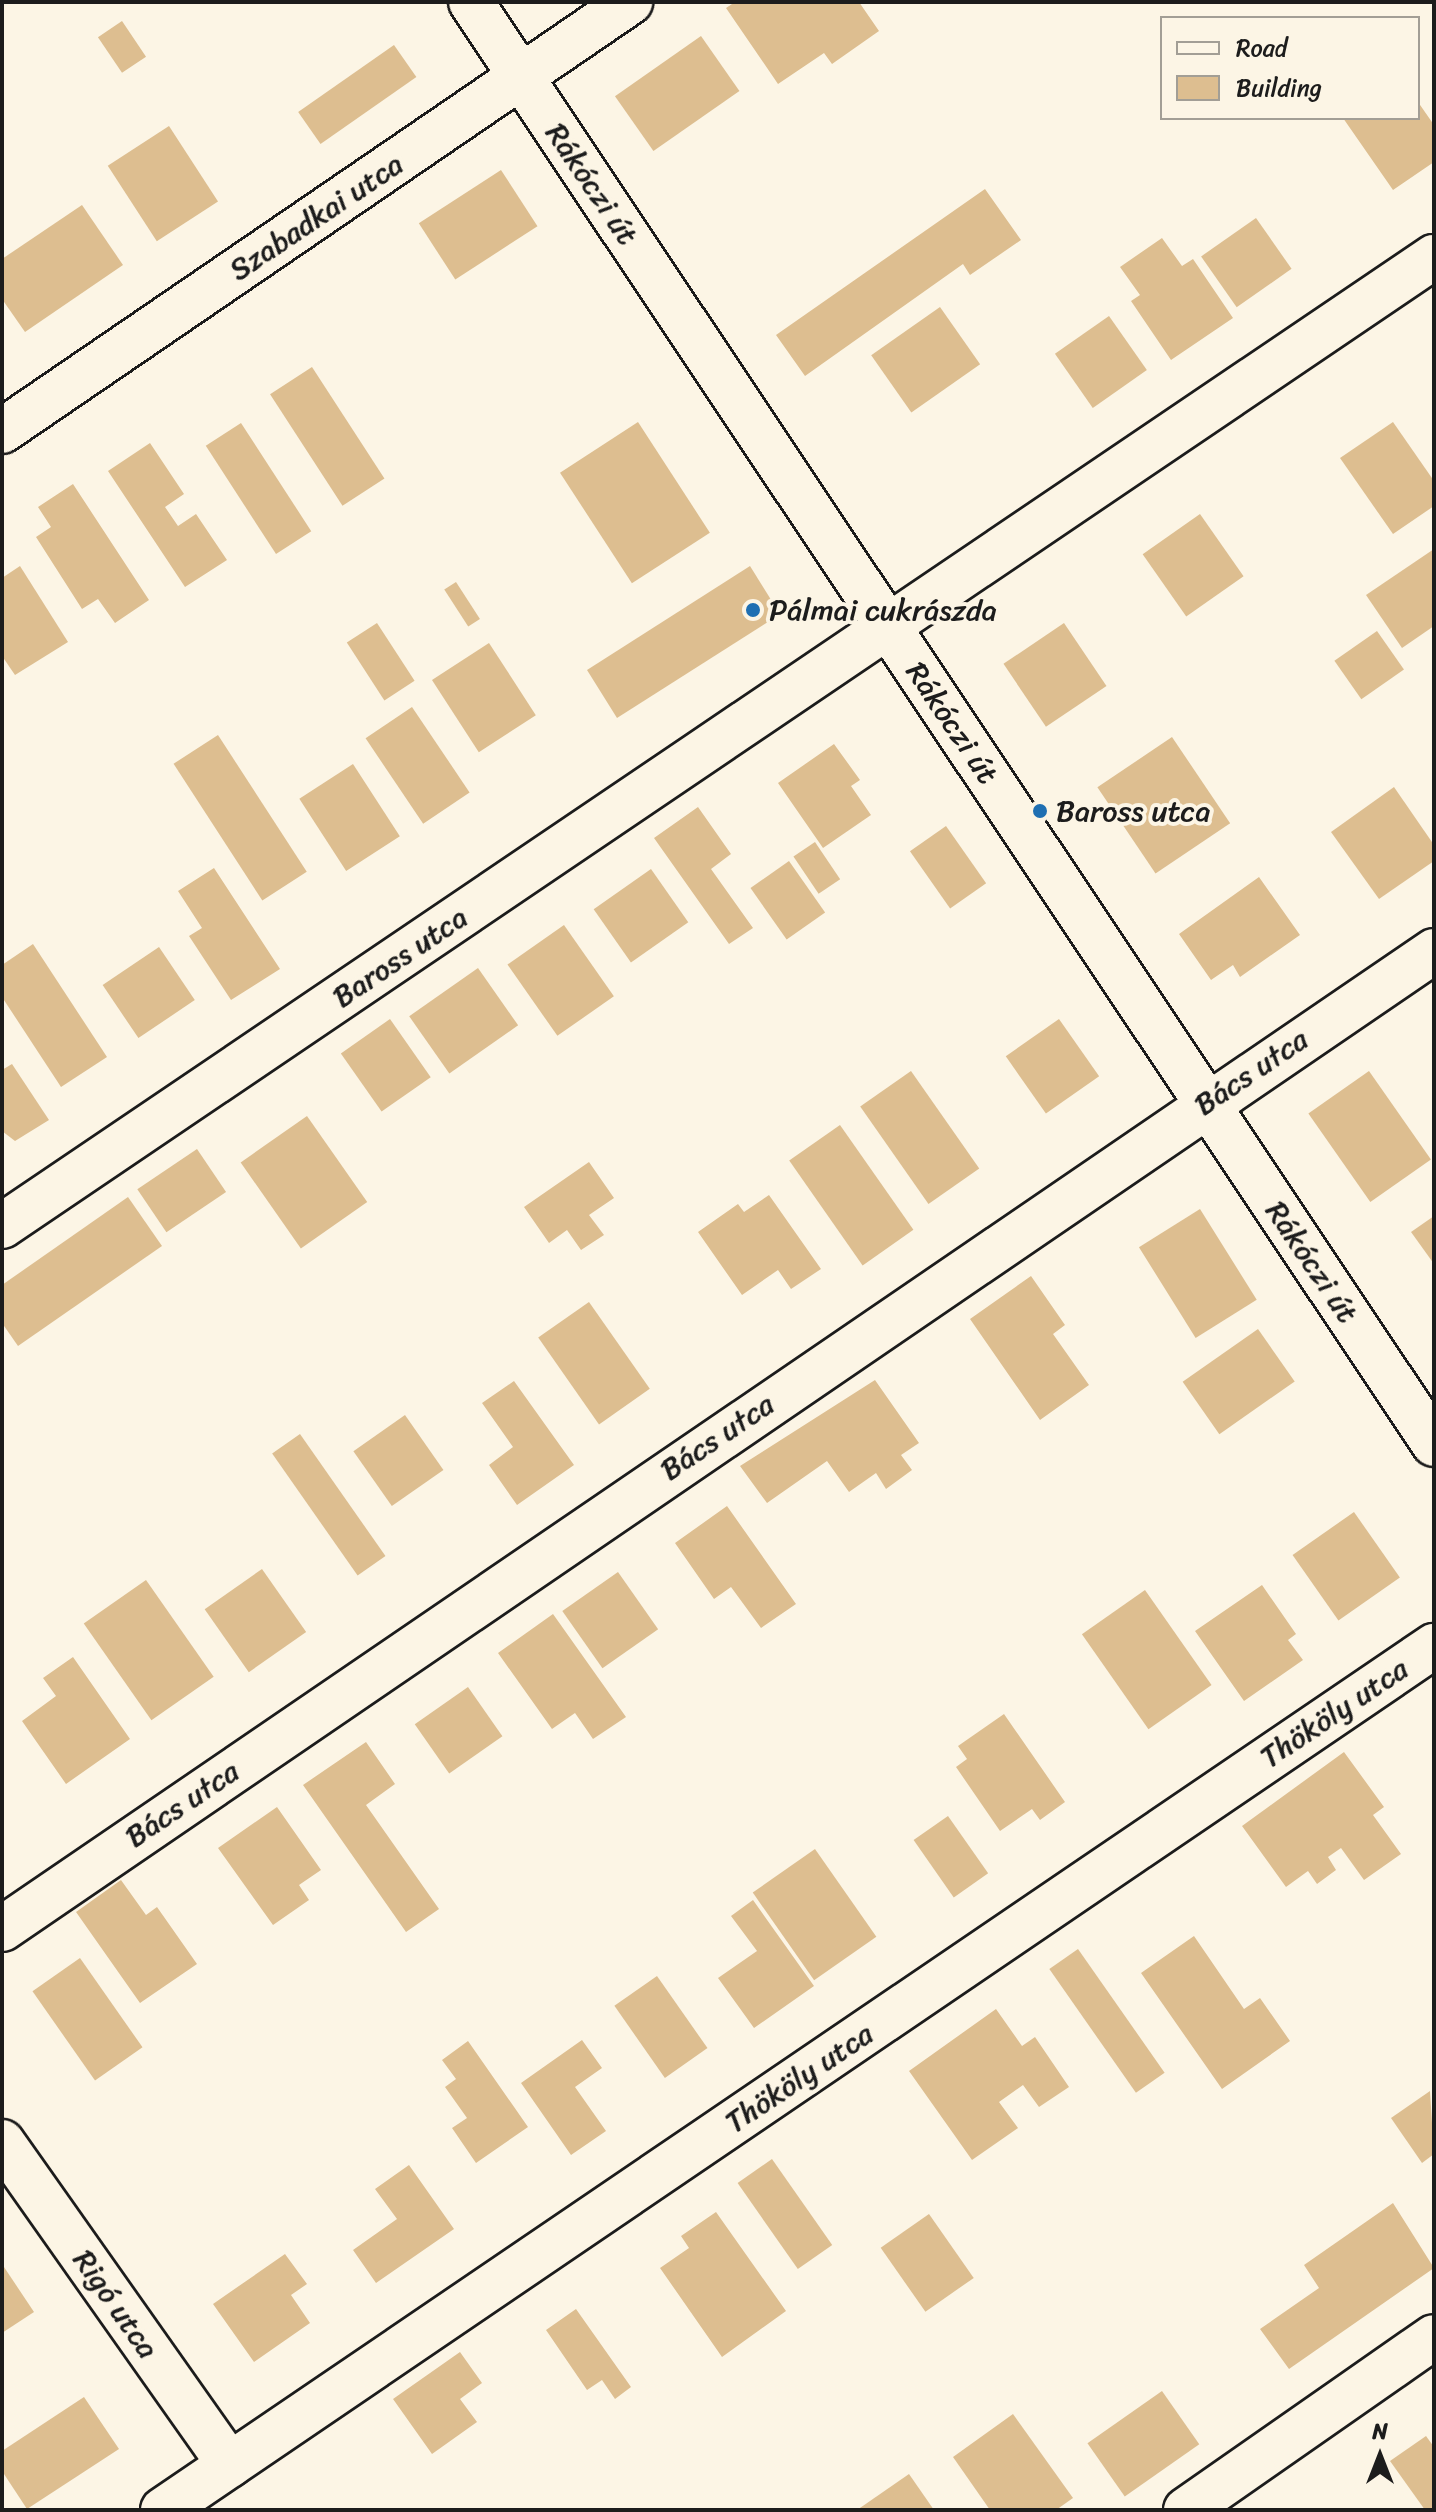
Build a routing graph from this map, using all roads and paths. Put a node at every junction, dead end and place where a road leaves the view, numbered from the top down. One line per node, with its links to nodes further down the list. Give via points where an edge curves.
1 (471, 2): 3 (street, Rákóczi út)
2 (630, 2): 3 (street, Szabadkai utca)
3 (521, 77): 5 (street, Szabadkai utca); 6 (street, Rákóczi út)
4 (1434, 257): 6 (street, Baross utca)
5 (2, 431)
6 (889, 629): 8 (street, Rákóczi út); 9 (street, Baross utca)
7 (1434, 951): 8 (street, Bács utca)
8 (1205, 1102): 10 (street, Rákóczi út); 12 (street, Bács utca)
9 (2, 1226)
10 (1434, 1444)
11 (1434, 1646): 15 (street, Thököly utca)
12 (2, 1929)
13 (2, 2142): 15 (street, Rigó utca)
14 (1434, 2337): 17 (street)
15 (230, 2465): 16 (street, Thököly utca)
16 (163, 2510)
17 (1186, 2510)

